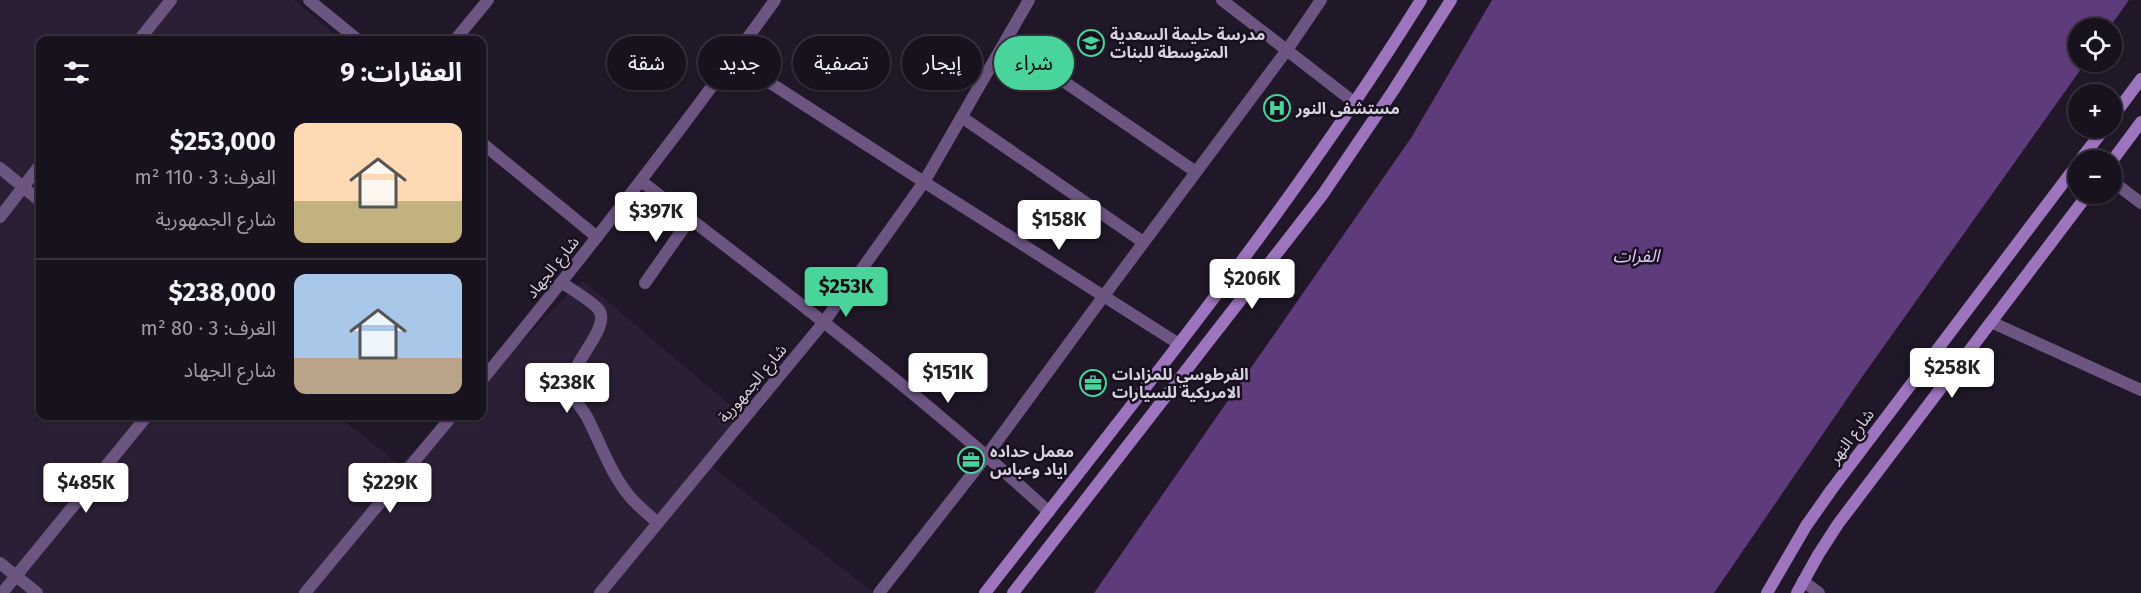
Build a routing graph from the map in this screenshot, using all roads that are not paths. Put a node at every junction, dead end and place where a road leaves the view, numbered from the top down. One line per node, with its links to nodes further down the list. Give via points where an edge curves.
1 (171, 0): 10 (street)
2 (309, 0): 11 (street)
3 (488, 0): 12 (street)
4 (775, 0): 13 (street, شارع الجهاد)
5 (1029, 0): 14 (street, شارع الجمهورية)
6 (1222, 0): 15 (street)
7 (1321, 0): 15 (street)
8 (1421, 0): 21 (main road)
9 (1451, 0): 55 (main road, via 1323,194)
10 (142, 36)
11 (353, 36)
12 (459, 36)
13 (749, 36)
14 (1009, 36)
15 (1287, 50): 21 (street); 31 (street)
16 (994, 63): 23 (street, شارع الجمهورية)
17 (2141, 79): 22 (main road)
18 (781, 89): 34 (street)
19 (1074, 89): 31 (street)
20 (709, 90): 33 (street, شارع الجهاد)
21 (1355, 103): 49 (main road)
22 (2122, 105)
23 (963, 118): 34 (street, شارع الجمهورية); 43 (street)
24 (2141, 122): 28 (main road)
25 (2097, 138): 27 (main road, شارع النهر)
26 (486, 146): 42 (street)
27 (2088, 150)
28 (2120, 150)
29 (0, 168): 35 (street)
30 (36, 170): 35 (street)
31 (1196, 172): 43 (street)
32 (2068, 177): 69 (main road, شارع النهر, via 1832,489)
33 (641, 181): 41 (street); 42 (street, شارع الجهاد)
34 (924, 182): 46 (street); 47 (street, شارع الجمهورية)
35 (23, 187): 37 (street); 40 (street)
36 (2122, 189): 38 (street)
37 (36, 198)
38 (2141, 203)
39 (2080, 204): 48 (main road)
40 (0, 217)
41 (690, 219): 45 (street); 47 (street)
42 (597, 237): 44 (street, شارع الجهاد)
43 (1143, 242): 46 (street)
44 (562, 283): 50 (street, شارع الجهاد); 58 (street, via 599,309 602,318 572,374 573,395 618,480)
45 (645, 284)
46 (1103, 297): 49 (street); 56 (street)
47 (824, 322): 56 (street); 58 (street, شارع الجمهورية)
48 (1991, 322): 51 (street); 61 (main road, via 1838,524)
49 (1179, 344): 54 (main road)
50 (486, 375)
51 (2141, 390)
52 (144, 420): 60 (street)
53 (449, 420): 64 (street)
54 (1109, 433): 55 (main road); 57 (main road)
55 (1126, 447): 68 (main road)
56 (987, 455): 57 (street); 66 (street)
57 (1048, 512): 67 (main road)
58 (658, 523): 65 (street, شارع الجمهورية)
59 (0, 562): 60 (street)
60 (16, 576): 62 (street); 63 (street)
61 (1803, 581): 70 (main road); 71 (street)
62 (2, 593)
63 (37, 593)
64 (305, 593)
65 (600, 593)
66 (879, 593)
67 (985, 593)
68 (1013, 593)
69 (1767, 593)
70 (1797, 593)
71 (1819, 593)

